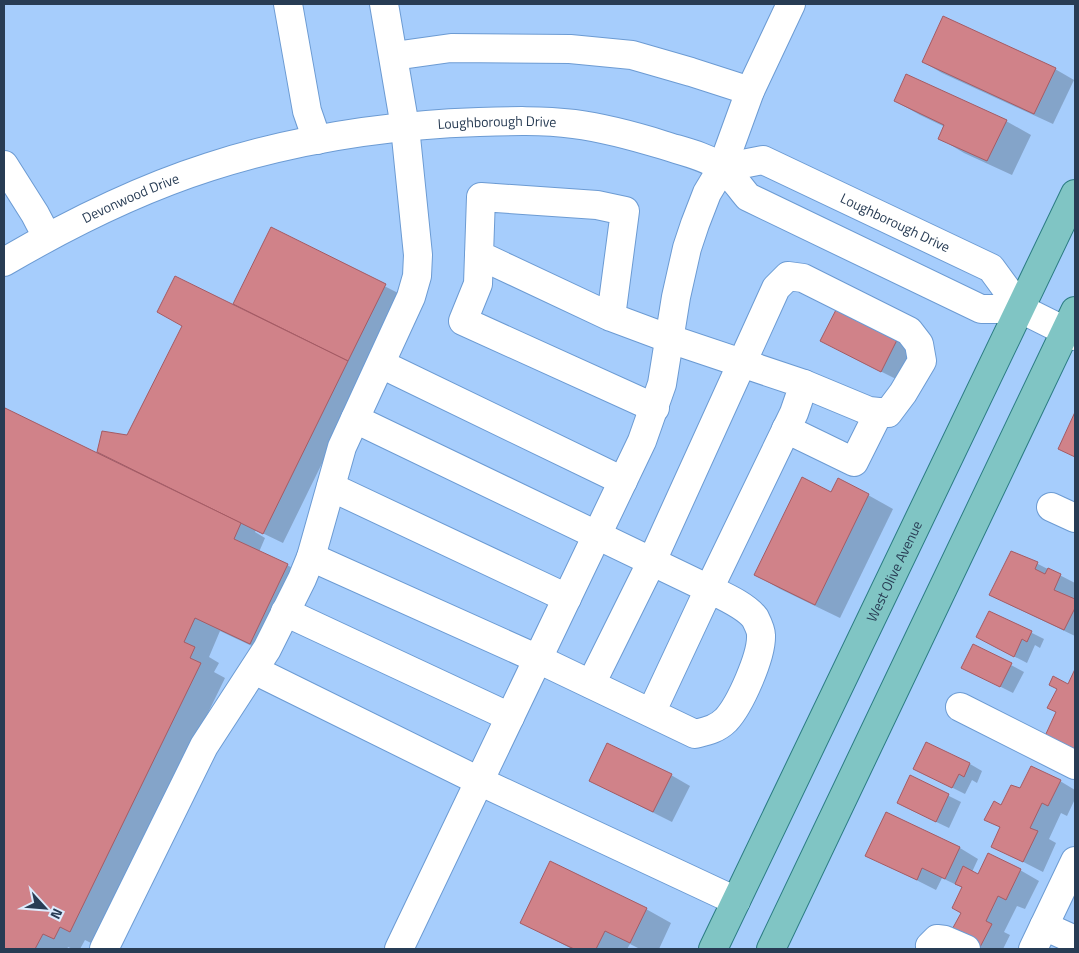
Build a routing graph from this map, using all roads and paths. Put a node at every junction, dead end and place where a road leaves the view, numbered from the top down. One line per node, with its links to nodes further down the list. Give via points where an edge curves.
1 (288, 4): 7 (street, via 308,111)
2 (384, 4): 4 (street)
3 (791, 4): 5 (street)
4 (394, 56): 5 (street, via 451,48 570,49 632,55); 6 (street)
5 (750, 91): 10 (street)
6 (405, 127): 7 (street, Loughborough Drive); 10 (street, Loughborough Drive, via 524,120 573,124 635,136 695,155); 20 (street, via 418,255 417,276)
7 (317, 140): 8 (street, Loughborough Drive)
8 (266, 151): 12 (street, Devonwood Drive, via 156,186)
9 (4, 165): 12 (street)
10 (722, 168): 15 (street, Loughborough Drive, via 748,197 981,309); 15 (street, Loughborough Drive, via 763,160 991,268); 18 (street, via 707,193 687,248)
11 (1075, 194): 15 (main road, West Olive Avenue)
12 (47, 237): 14 (street, Devonwood Drive)
13 (479, 255): 16 (street); 16 (street, via 481,197 597,205 625,211); 22 (street, via 478,284 463,321)
14 (4, 262)
15 (1021, 309): 17 (street, Loughborough Drive); 45 (main road, West Olive Avenue)
16 (611, 317): 18 (street)
17 (1072, 326): 51 (main road)
18 (670, 339): 19 (street); 22 (street)
19 (743, 363): 21 (street); 23 (street, via 776,288 788,276 803,278 909,331 919,344 922,361 888,412); 32 (street)
20 (381, 364): 24 (street); 26 (street)
21 (804, 384): 23 (street, via 869,411); 25 (street)
22 (654, 408): 26 (street)
23 (879, 412): 25 (street, via 854,462)
24 (355, 419): 27 (street, via 342,447); 30 (street)
25 (786, 429): 33 (street)
26 (623, 481): 30 (street)
27 (330, 487): 31 (street); 34 (street)
28 (1051, 506): 29 (street)
29 (1075, 518)
30 (597, 534): 32 (street); 34 (street)
31 (311, 557): 35 (street); 36 (street)
32 (652, 561): 33 (street); 38 (street)
33 (709, 589): 40 (street); 40 (street, via 736,602 754,617 762,634 759,656 748,681 727,719 715,729 695,734)
34 (567, 598): 36 (street)
35 (286, 612): 37 (street); 41 (street)
36 (538, 659): 38 (street); 41 (street)
37 (254, 670): 43 (street); 48 (street, via 204,746)
38 (592, 684): 40 (street)
39 (960, 707): 42 (street)
40 (652, 713)
41 (510, 717): 43 (street)
42 (1075, 765)
43 (479, 781): 45 (street); 49 (street)
44 (1075, 861): 46 (street)
45 (736, 901): 50 (main road, West Olive Avenue)
46 (1039, 938): 47 (street)
47 (1075, 940)
48 (104, 949)
49 (398, 949)
50 (712, 949)
51 (771, 949)
52 (932, 949): 53 (street, via 930,946 937,939)
53 (966, 949)

